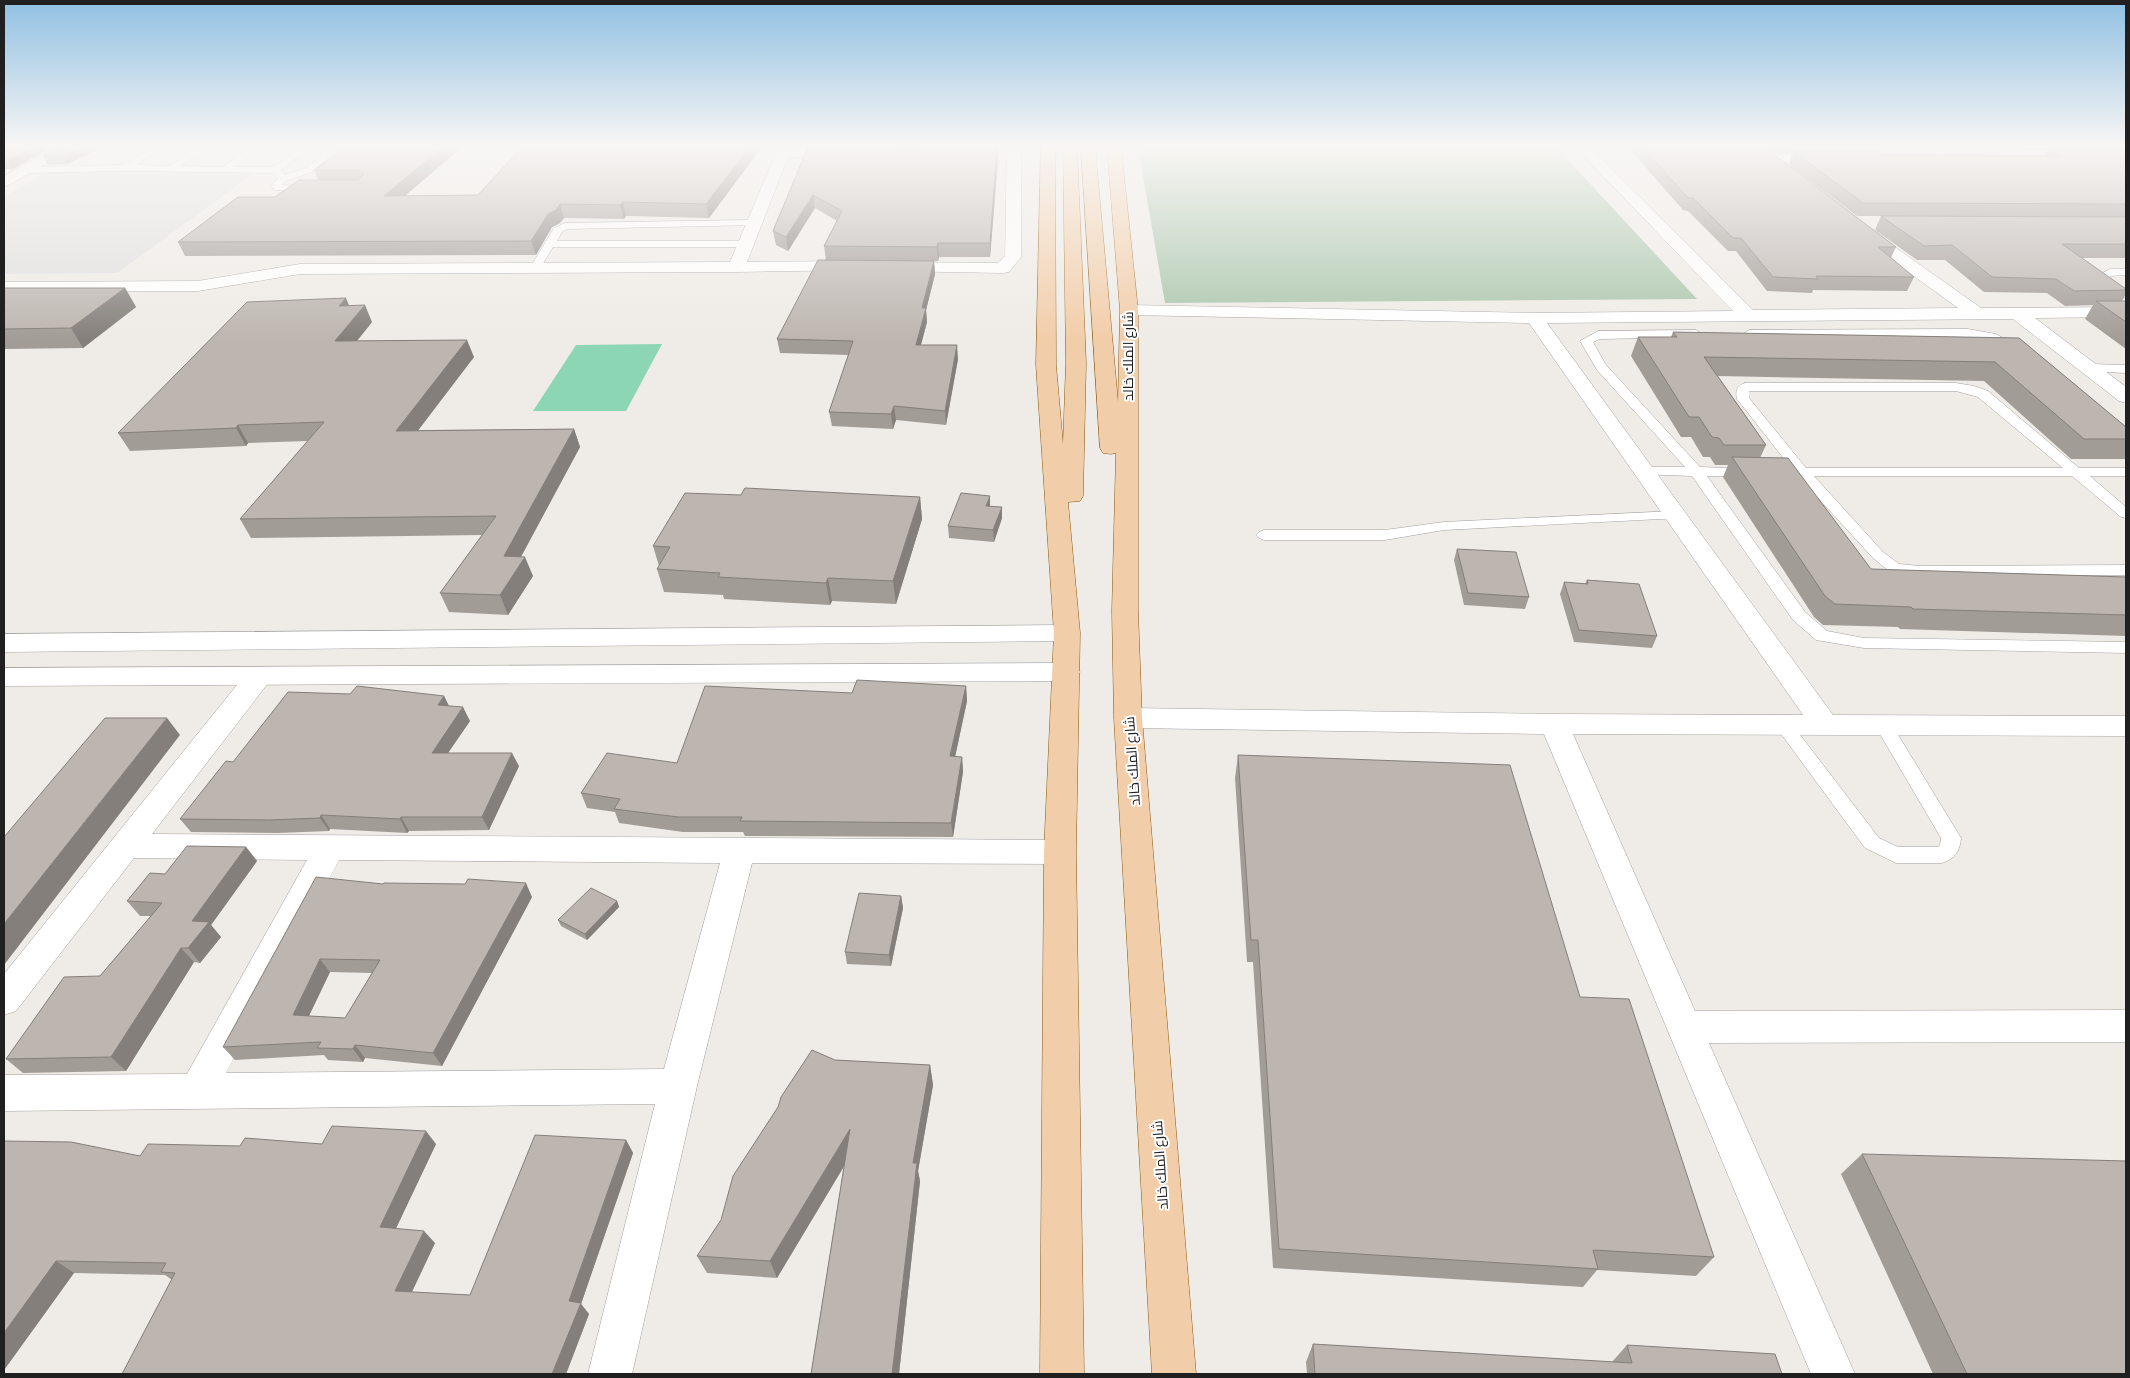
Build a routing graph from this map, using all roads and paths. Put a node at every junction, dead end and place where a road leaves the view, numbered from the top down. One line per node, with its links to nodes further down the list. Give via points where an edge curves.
1 (759, 211): 8 (street)
2 (1013, 211): 15 (street, via 1013,258 1004,268)
3 (1066, 211): 44 (main road, via 1046,365)
4 (1080, 211): 43 (main road)
5 (1120, 211): 20 (main road, شارع الملك خالد)
6 (1645, 211): 24 (street)
7 (703, 223): 8 (lane); 10 (lane); 13 (lane)
8 (754, 223): 14 (street)
9 (1882, 223): 22 (street, via 1852,223)
10 (608, 224): 11 (lane, via 565,226 558,230); 12 (lane)
11 (549, 244): 12 (lane); 16 (lane)
12 (595, 244): 13 (lane)
13 (693, 244): 14 (lane)
14 (746, 244): 15 (street)
15 (736, 267): 16 (street)
16 (535, 268): 18 (street, via 300,269 198,286)
17 (2126, 272): 19 (lane, via 2110,272 2104,276 2107,283)
18 (4, 287)
19 (2126, 295)
20 (1129, 310): 25 (street); 43 (main road, شارع الملك خالد)
21 (2126, 312): 23 (street)
22 (1976, 313): 23 (street); 24 (street)
23 (2017, 313): 29 (street)
24 (1747, 315): 25 (street)
25 (1534, 318): 32 (street)
26 (1713, 334): 33 (lane, via 1598,335 1586,341 1601,367)
27 (1732, 334): 28 (lane, via 1968,333 1992,337)
28 (2025, 352)
29 (2089, 368): 30 (lane); 31 (street)
30 (2126, 369)
31 (2126, 396)
32 (1644, 471): 33 (lane); 40 (street)
33 (1696, 472): 34 (lane); 46 (lane, via 1799,616 1822,636 1864,644)
34 (1764, 472)
35 (1783, 472): 36 (lane)
36 (1802, 472): 37 (lane); 37 (lane, via 1743,398 1745,388 1970,389 1983,394); 42 (lane, via 1878,555 1895,568 1920,571)
37 (2077, 472): 38 (lane); 39 (lane)
38 (2126, 472)
39 (2126, 514)
40 (1675, 515): 41 (lane, via 1444,526 1386,535); 53 (street)
41 (1264, 535)
42 (2126, 570)
43 (1125, 610): 50 (main road, شارع الملك خالد)
44 (1067, 627): 45 (street); 47 (main road)
45 (4, 643)
46 (2126, 648)
47 (1066, 672): 48 (street); 59 (main road)
48 (259, 676): 49 (street); 56 (street)
49 (4, 677)
50 (1128, 718): 51 (street); 68 (main road, شارع الملك خالد)
51 (1554, 724): 52 (street); 61 (street)
52 (1782, 724): 53 (street); 54 (lane, via 1872,843 1896,855 1942,855 1950,848 1951,838)
53 (1824, 724): 54 (street)
54 (1883, 724): 55 (street)
55 (2126, 726)
56 (125, 846): 57 (street); 60 (street)
57 (330, 847): 58 (street); 64 (street)
58 (739, 851): 59 (street); 63 (street)
59 (1060, 852): 67 (main road)
60 (4, 1000)
61 (1686, 1026): 62 (street); 69 (street)
62 (2126, 1026)
63 (678, 1086): 64 (street); 66 (street)
64 (196, 1091): 65 (street)
65 (4, 1093)
66 (610, 1374)
67 (1062, 1374)
68 (1174, 1374)
69 (1833, 1374)

